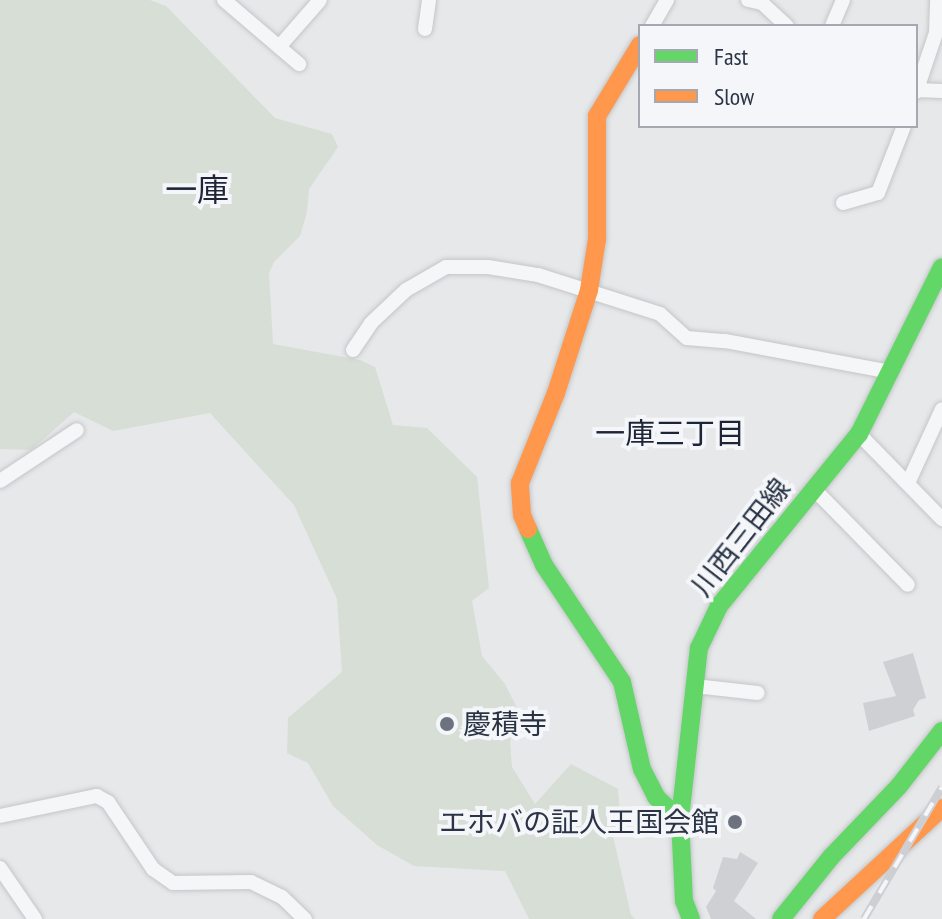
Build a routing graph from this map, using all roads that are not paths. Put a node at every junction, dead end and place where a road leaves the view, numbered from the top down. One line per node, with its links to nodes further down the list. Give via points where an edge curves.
1 (224, 0): 12 (street)
2 (320, 0): 12 (street)
3 (429, 0): 11 (street)
4 (667, 0): 8 (street)
5 (748, 0): 9 (street, via 762,3)
6 (843, 0): 10 (street)
7 (937, 0): 15 (street, via 936,33)
8 (653, 24)
9 (785, 24)
10 (833, 24)
11 (425, 29)
12 (279, 47): 14 (street)
13 (638, 48): 21 (street, via 597,116 597,239)
14 (299, 64)
15 (918, 85)
16 (918, 91): 17 (street)
17 (942, 91)
18 (903, 128): 19 (street, via 878,193)
19 (843, 203)
20 (942, 267): 23 (street, 川西三田線)
21 (589, 290): 22 (street, via 538,275 446,267 406,290 371,323); 23 (street, via 660,314 687,338); 37 (street, via 520,483 522,515 544,565 622,682 642,769 656,797)
22 (353, 350)
23 (891, 372): 26 (street, 川西三田線)
24 (942, 409): 28 (street)
25 (77, 430): 27 (street)
26 (859, 434): 28 (street); 29 (street, 川西三田線)
27 (0, 481)
28 (908, 483): 30 (street)
29 (814, 489): 31 (street); 32 (street, 川西三田線, via 719,606 699,648)
30 (942, 519)
31 (908, 585)
32 (695, 686): 33 (street); 37 (street, 川西三田線)
33 (758, 693)
34 (942, 731): 38 (street, via 899,786)
35 (942, 808): 40 (street)
36 (0, 816): 42 (street, via 97,796 108,802 153,869 173,883 251,882 282,897)
37 (680, 819): 43 (street, 川西三田線, via 684,901)
38 (831, 857): 40 (street, via 834,881); 44 (street)
39 (0, 868): 41 (street)
40 (854, 888): 45 (street)
41 (35, 919)
42 (305, 919)
43 (691, 919)
44 (781, 919)
45 (822, 919)

